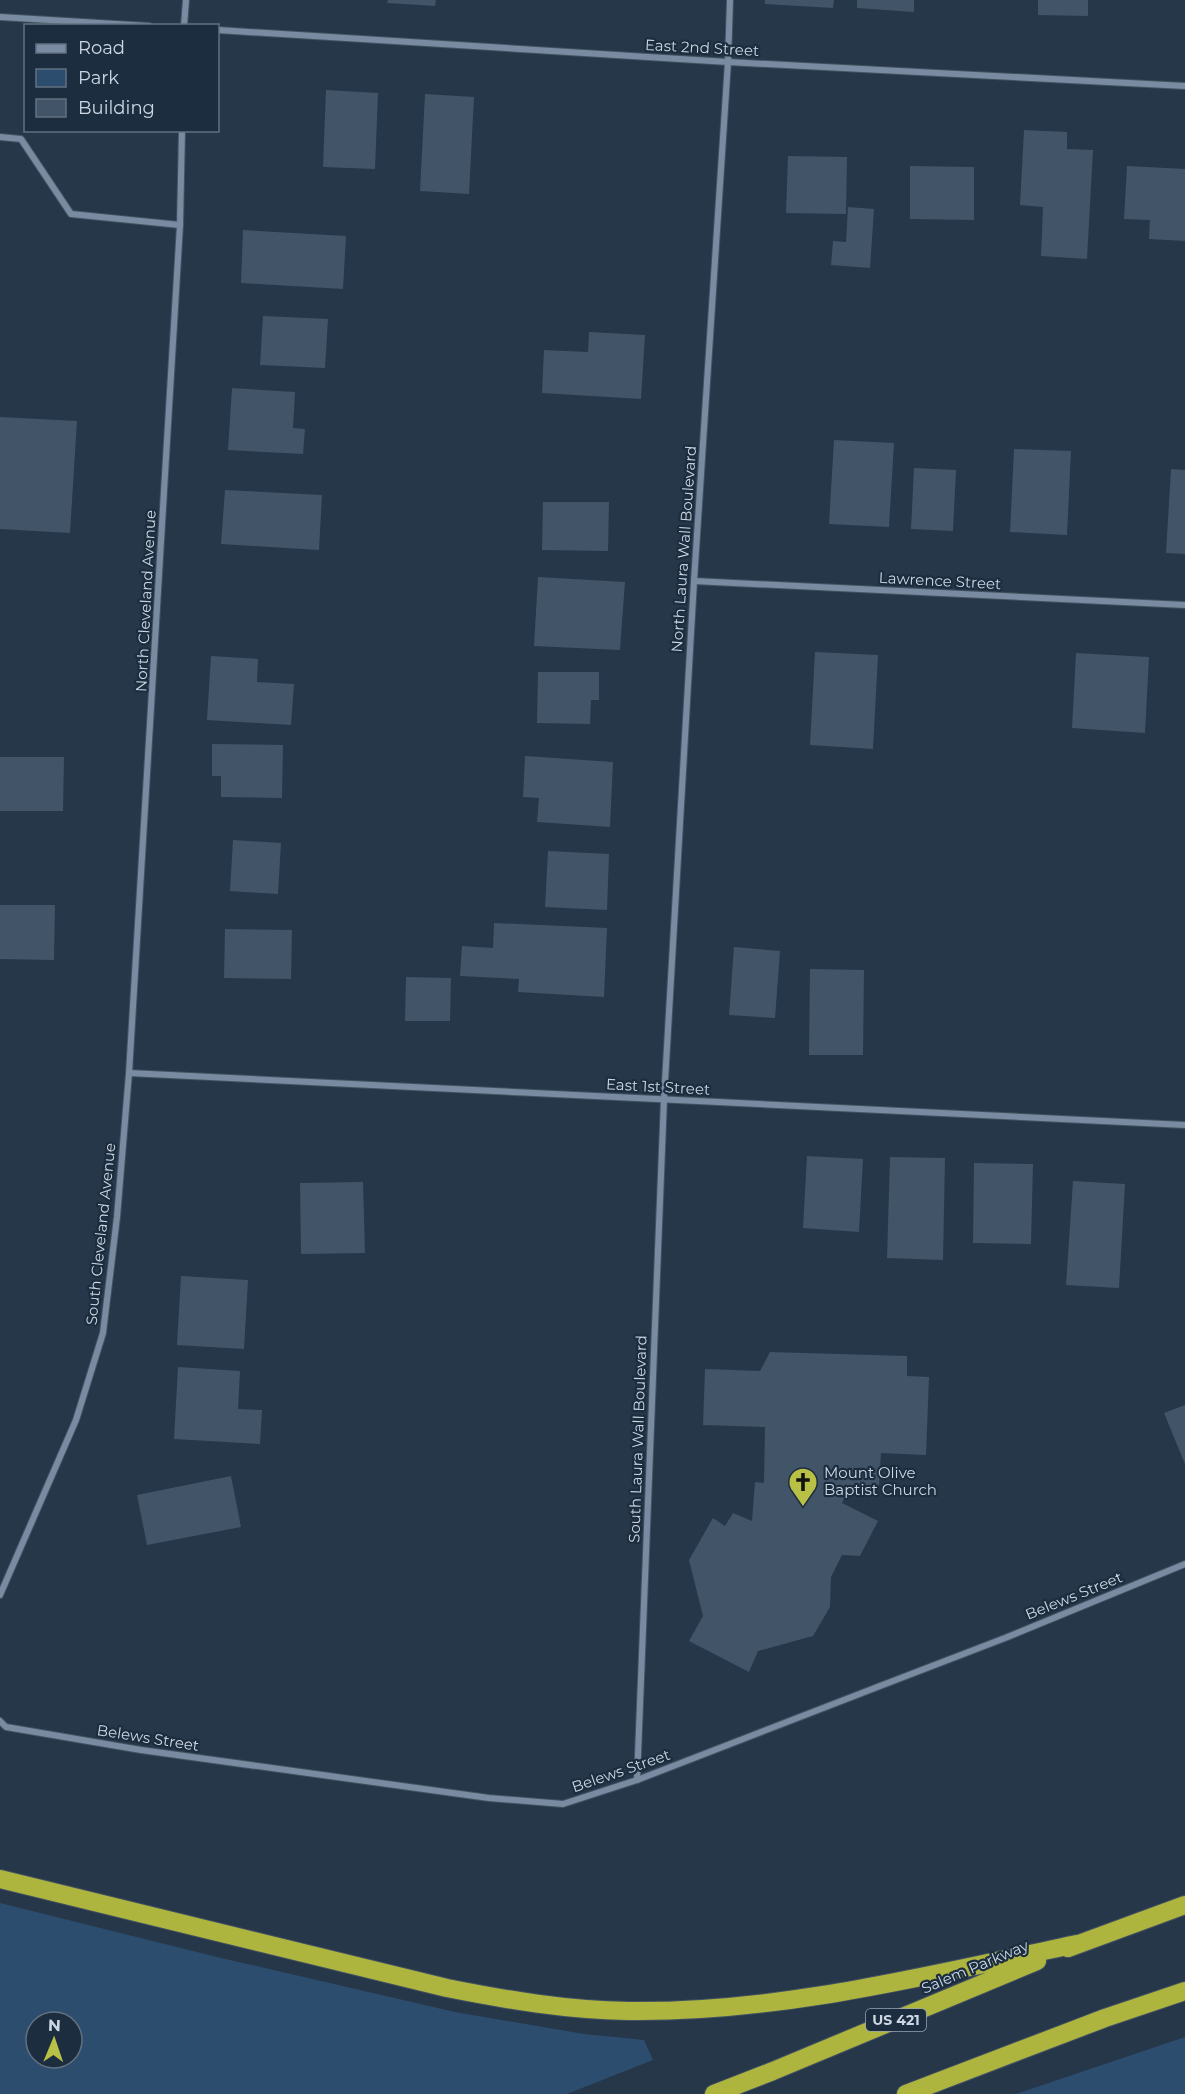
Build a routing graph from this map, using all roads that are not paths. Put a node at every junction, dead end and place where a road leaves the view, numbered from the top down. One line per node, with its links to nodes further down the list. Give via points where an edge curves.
1 (186, 0): 5 (street)
2 (730, 0): 7 (street, North Laura Wall Boulevard)
3 (0, 17): 4 (street)
4 (116, 24)
5 (184, 24)
6 (219, 30): 7 (street, East 2nd Street)
7 (728, 62): 8 (street, East 2nd Street); 12 (street, North Laura Wall Boulevard)
8 (1185, 86)
9 (182, 132): 11 (street, North Cleveland Avenue)
10 (0, 137): 11 (street, via 21,139 71,214)
11 (180, 225): 14 (street, North Cleveland Avenue)
12 (694, 581): 13 (street, Lawrence Street); 15 (street, North Laura Wall Boulevard)
13 (1185, 605)
14 (129, 1073): 15 (street, East 1st Street); 18 (street, South Cleveland Avenue, via 103,1333 75,1420)
15 (664, 1099): 16 (street, East 1st Street); 20 (street, South Laura Wall Boulevard)
16 (1185, 1125)
17 (1185, 1564): 20 (street, Belews Street)
18 (0, 1595)
19 (0, 1721): 20 (street, Belews Street, via 6,1727 141,1750 489,1798 562,1804)
20 (637, 1780)
21 (0, 1879): 23 (highway, via 447,1988 569,2008 682,2010 806,1998)
22 (1185, 1905): 23 (highway, Salem Parkway / US 421)
23 (1077, 1944): 25 (highway, Salem Parkway / US 421)
24 (1185, 1991): 26 (highway)
25 (714, 2094)
26 (906, 2094)

